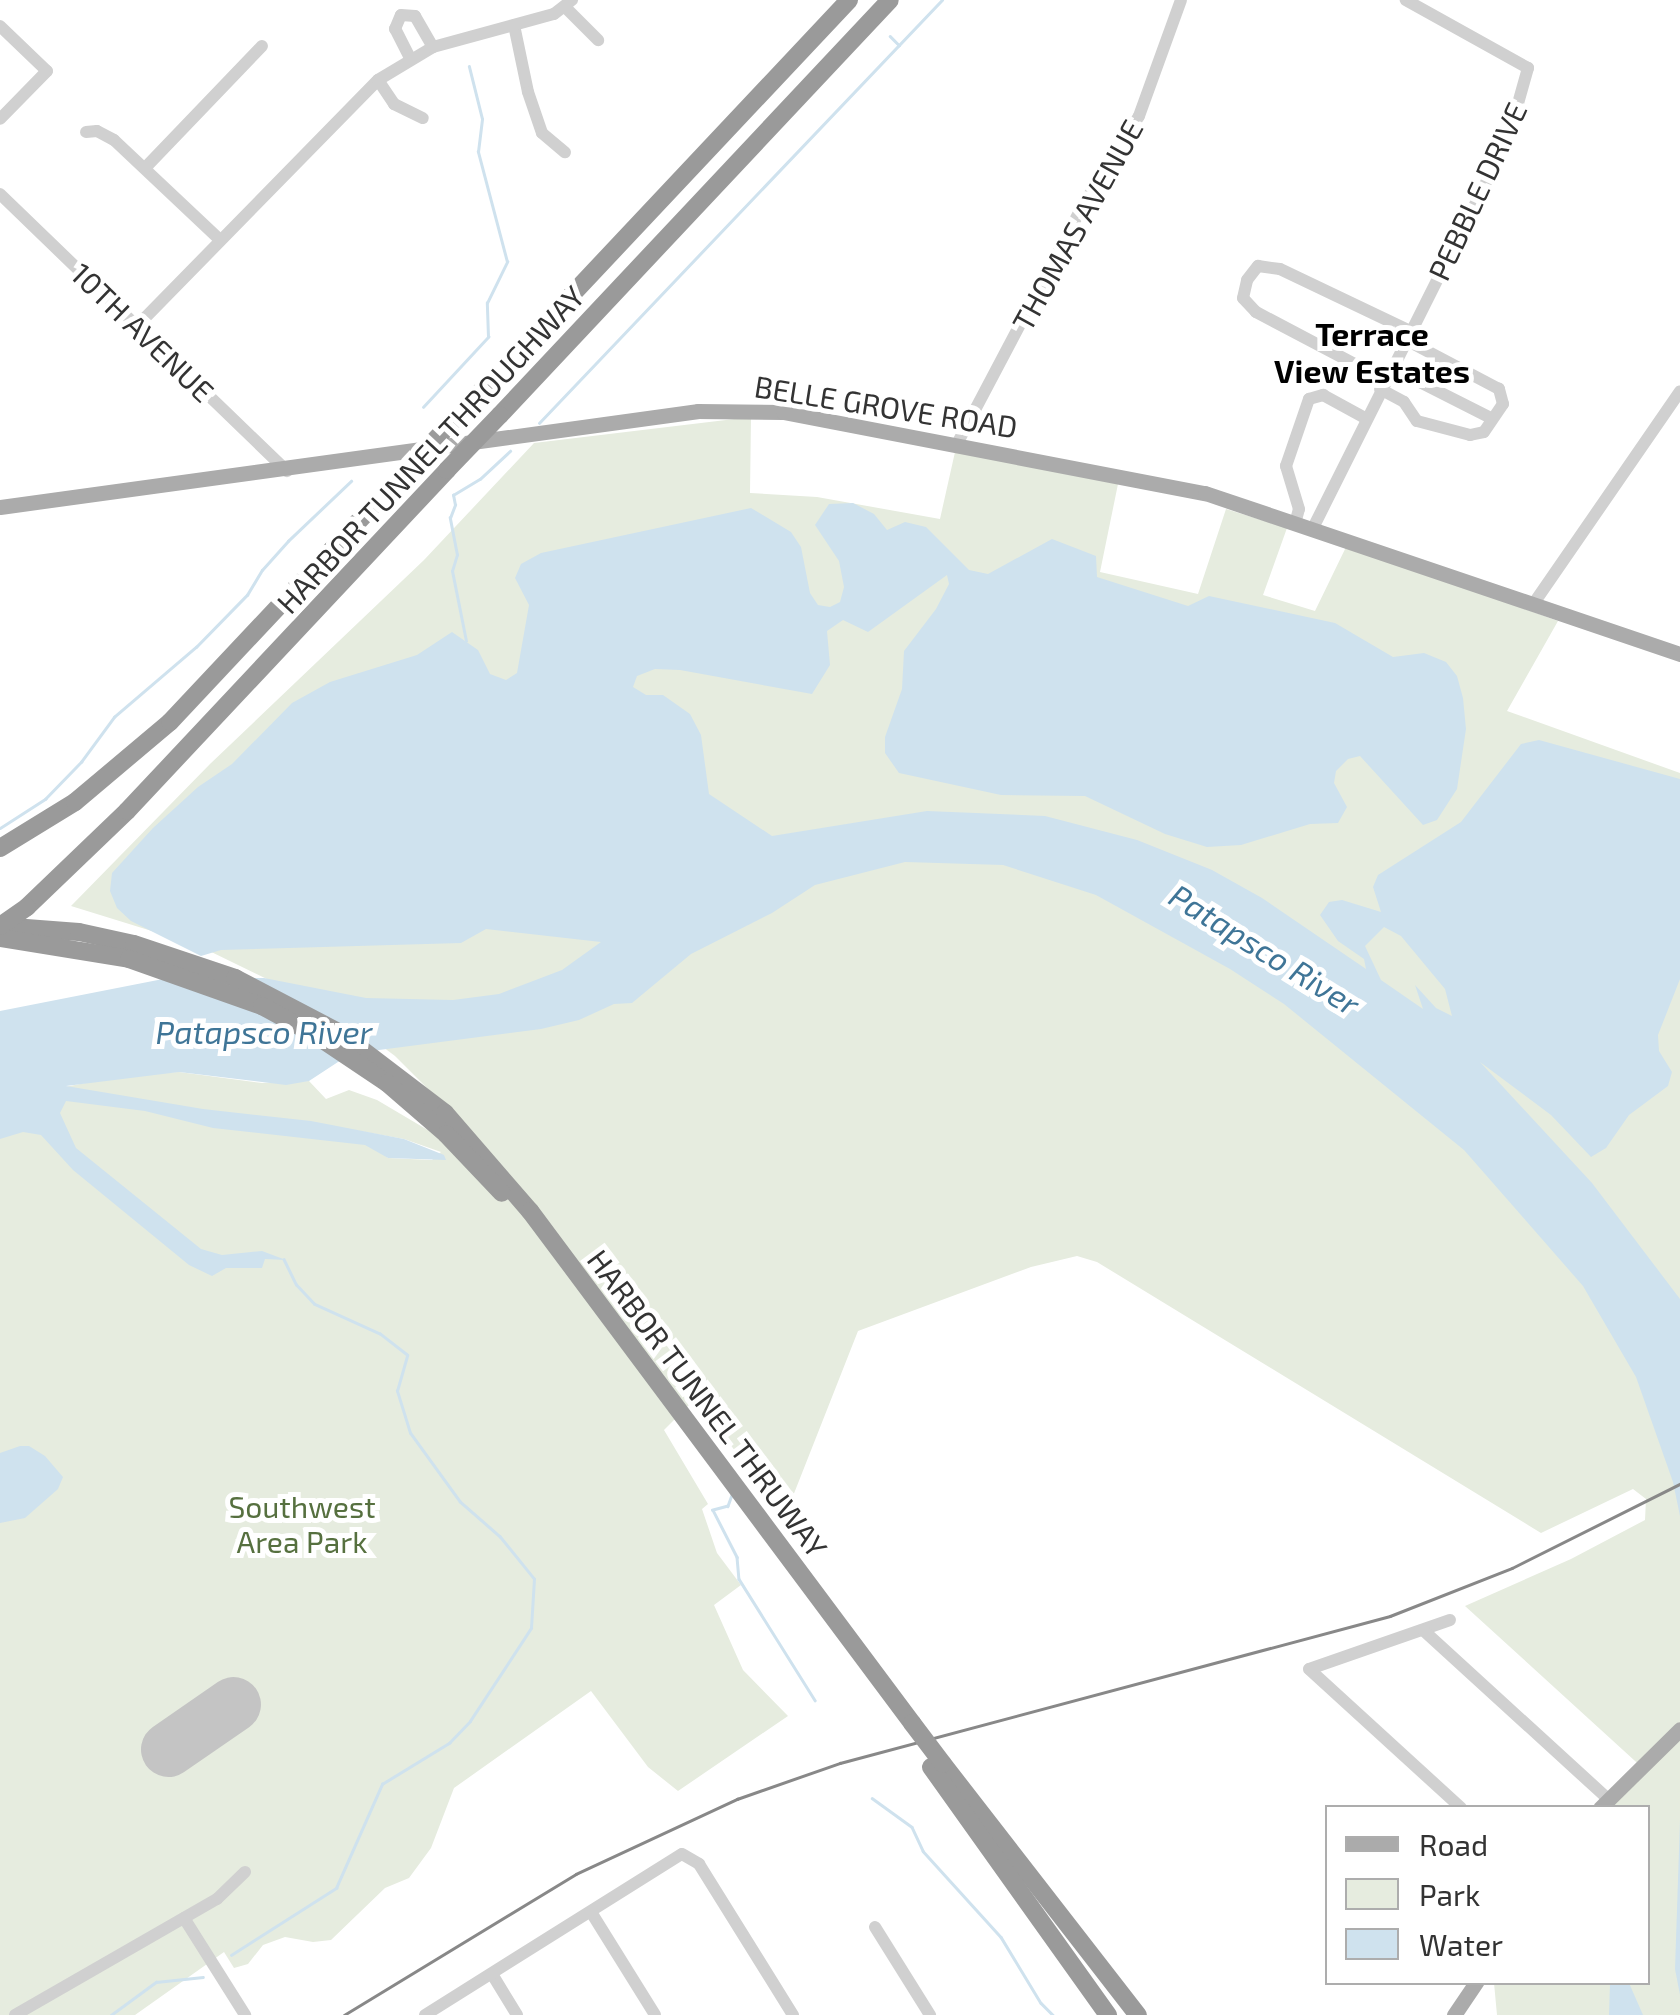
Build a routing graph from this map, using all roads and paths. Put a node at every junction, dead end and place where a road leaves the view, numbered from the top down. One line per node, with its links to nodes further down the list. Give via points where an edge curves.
1 (850, 0): 33 (highway, HARBOR TUNNEL THROUGHWAY, bridge, via 204,688 134,755)
2 (890, 0): 34 (highway, HARBOR TUNNEL THROUGHWAY, bridge, via 127,811)
3 (1181, 0): 26 (street, THOMAS AVENUE, via 1139,116)
4 (1406, 0): 21 (street, PEBBLE DRIVE, via 1528,68 1514,125)
5 (569, 4): 6 (street); 8 (street)
6 (514, 25): 10 (street); 16 (street, via 542,133)
7 (0, 26): 14 (street, via 47,71)
8 (598, 40)
9 (262, 46): 17 (street)
10 (433, 47): 11 (street); 11 (street, via 415,16 401,15 395,29)
11 (410, 58): 12 (street)
12 (378, 80): 13 (street, via 394,104); 19 (street)
13 (423, 118)
14 (0, 120)
15 (86, 132): 17 (street, via 106,134)
16 (565, 152)
17 (144, 168): 19 (street)
18 (0, 194): 20 (street, 10TH AVENUE)
19 (220, 240): 20 (street)
20 (137, 326): 27 (street, 10TH AVENUE)
21 (1408, 336): 22 (street, PEBBLE DRIVE); 22 (street, via 1280,269 1258,266 1247,280 1243,298 1256,312); 25 (street, via 1500,389 1504,404)
22 (1386, 379): 24 (street, PEBBLE DRIVE); 25 (street); 25 (street, via 1417,421 1479,434)
23 (1680, 391): 31 (street)
24 (1365, 418): 29 (street, via 1324,395 1309,399 1286,466); 30 (street, PEBBLE DRIVE)
25 (1491, 418)
26 (957, 444): 27 (main road, BELLE GROVE ROAD, via 791,412 726,410); 29 (main road, BELLE GROVE ROAD, via 1205,493)
27 (287, 470): 28 (main road, BELLE GROVE ROAD)
28 (0, 508)
29 (1296, 520): 30 (main road, BELLE GROVE ROAD)
30 (1314, 526): 31 (main road, BELLE GROVE ROAD)
31 (1534, 603): 32 (main road, BELLE GROVE ROAD)
32 (1680, 654)
33 (0, 848)
34 (0, 926): 36 (highway, HARBOR TUNNEL THROUGHWAY, via 78,932)
35 (0, 938): 36 (highway)
36 (131, 951): 40 (highway, HARBOR TUNNEL THRUWAY, bridge, via 317,1036 446,1134 517,1212)
37 (1450, 1620): 38 (street)
38 (1423, 1630): 41 (street); 42 (street, via 1310,1670)
39 (1678, 1731): 41 (main road)
40 (937, 1765): 56 (highway, HARBOR TUNNEL THRUWAY); 57 (highway, HARBOR TUNNEL THRUWAY)
41 (1603, 1803)
42 (1458, 1805)
43 (244, 1872): 45 (street)
44 (591, 1912): 47 (street); 53 (street); 54 (street, via 670,1858 687,1856 699,1864)
45 (184, 1918): 49 (street); 50 (street)
46 (875, 1927): 55 (street)
47 (492, 1974): 51 (street); 52 (street)
48 (1474, 1985): 58 (main road)
49 (15, 2015)
50 (245, 2015)
51 (425, 2015)
52 (517, 2015)
53 (655, 2015)
54 (794, 2015)
55 (930, 2015)
56 (1108, 2015)
57 (1138, 2015)
58 (1454, 2015)

